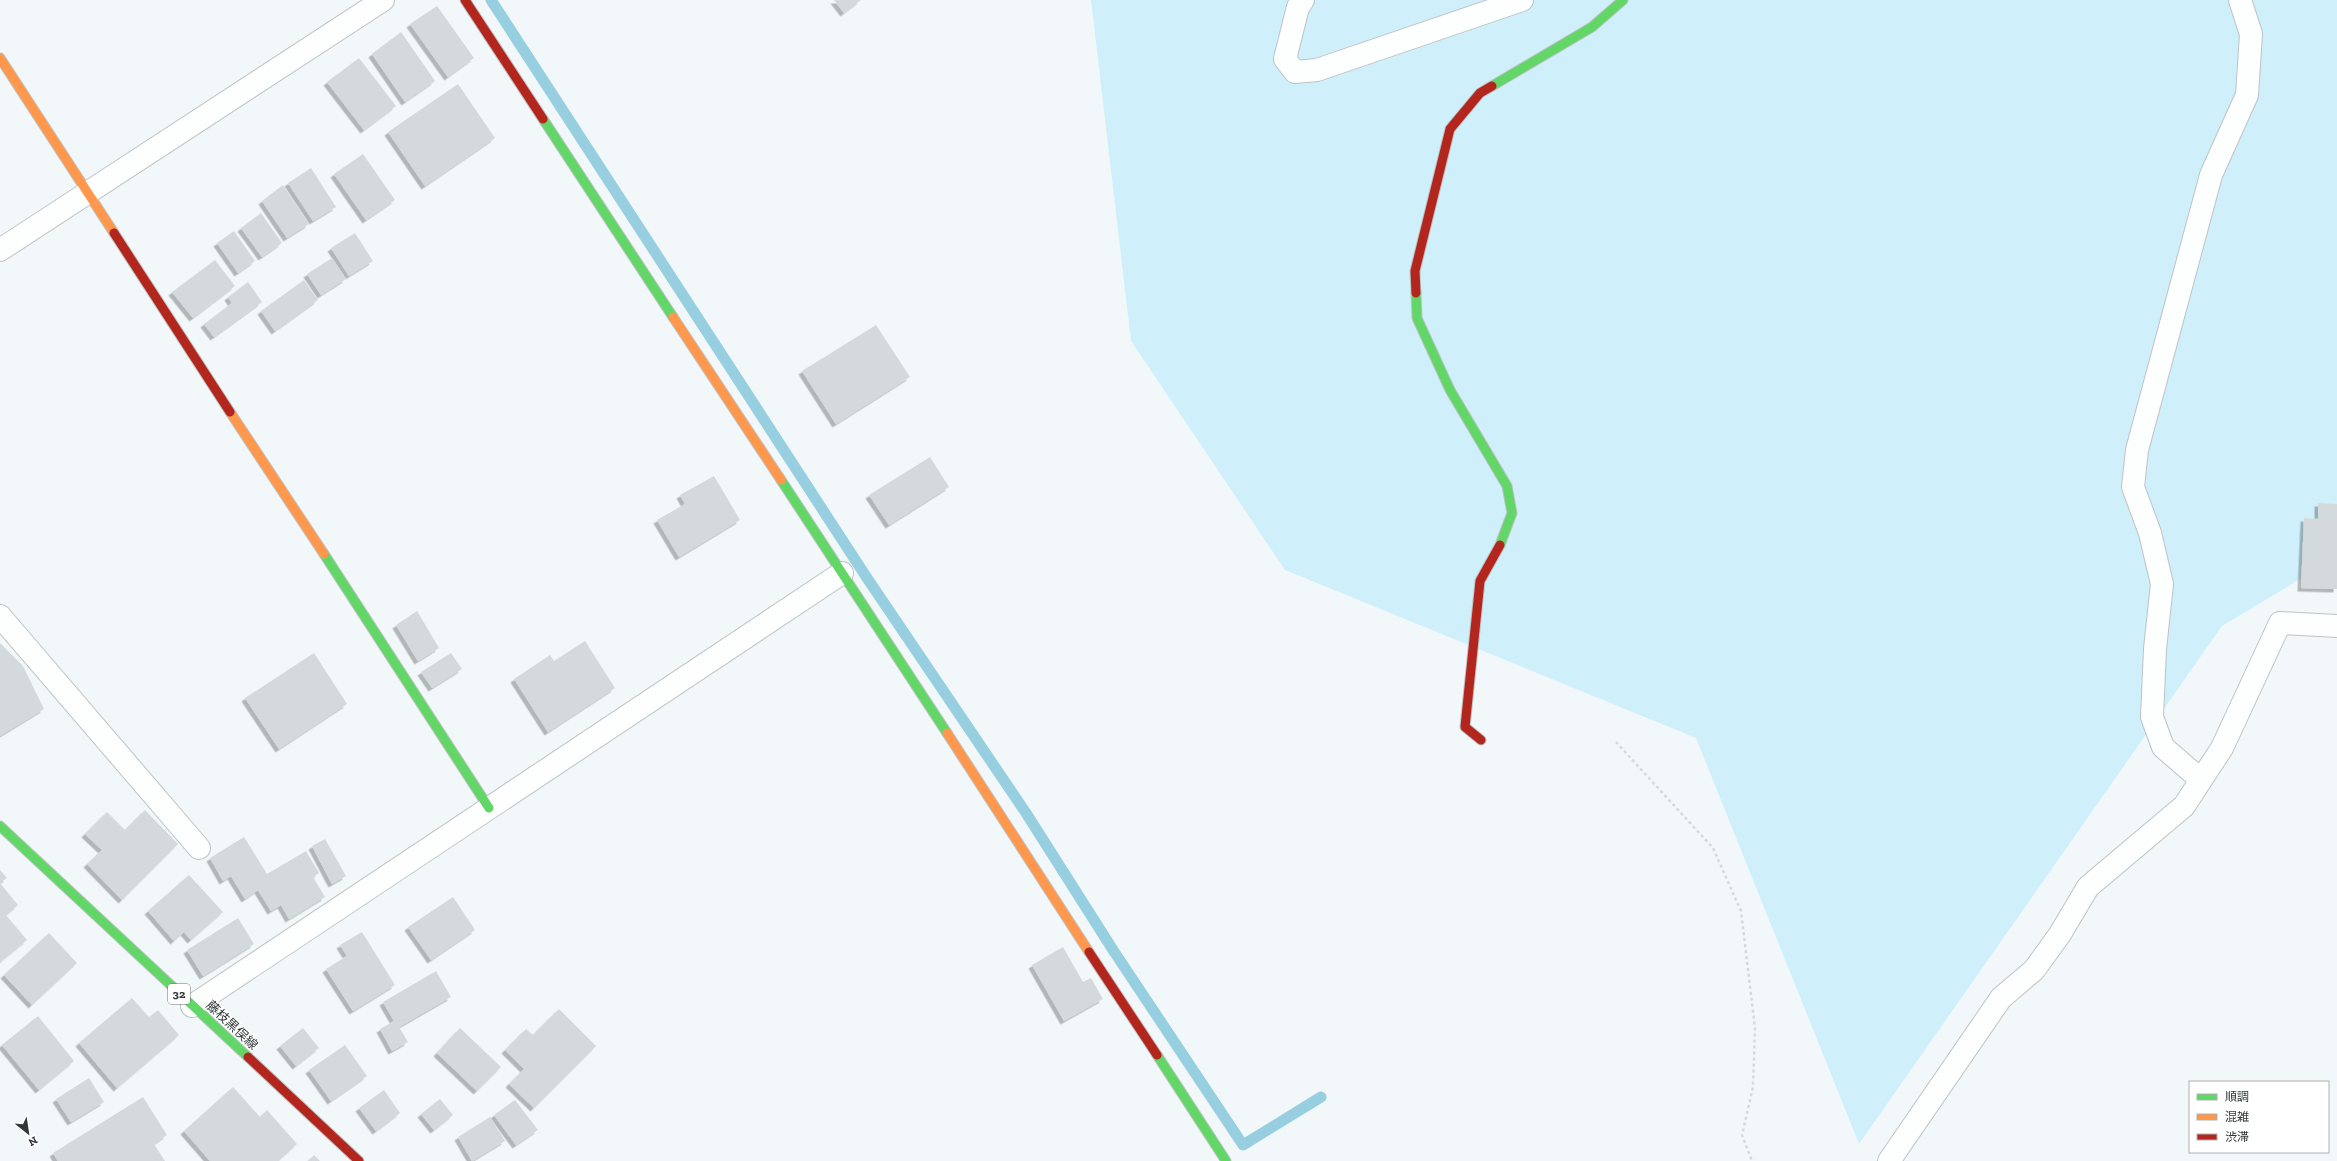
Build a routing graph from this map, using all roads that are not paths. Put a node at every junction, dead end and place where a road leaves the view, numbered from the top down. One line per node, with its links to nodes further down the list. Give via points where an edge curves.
1 (383, 0): 8 (street)
2 (465, 0): 10 (street)
3 (1303, 0): 4 (street, via 1298,7 1285,59 1296,72 1317,70)
4 (1522, 0)
5 (1623, 0): 13 (street, via 1592,27 1480,93 1450,129 1415,271 1417,318 1450,390 1507,486 1512,513 1500,546 1480,581 1465,727)
6 (2240, 0): 14 (street, via 2250,34 2246,95 2212,175 2137,450 2133,487 2150,533 2162,584 2155,649 2152,718 2163,747)
7 (0, 58): 8 (street)
8 (88, 192): 9 (street); 15 (street)
9 (0, 250)
10 (842, 573): 15 (street); 20 (street)
11 (0, 616): 17 (street)
12 (2337, 626): 14 (street, via 2280,623 2222,748)
13 (1481, 740)
14 (2201, 780): 21 (street, via 2184,806 2088,887 2060,934 2034,970 2001,998)
15 (489, 808): 18 (street)
16 (0, 826): 18 (street, 藤枝黒俣線 / 32)
17 (199, 848)
18 (192, 1006): 19 (street, 藤枝黒俣線 / 32)
19 (359, 1161)
20 (1226, 1161)
21 (1889, 1161)

